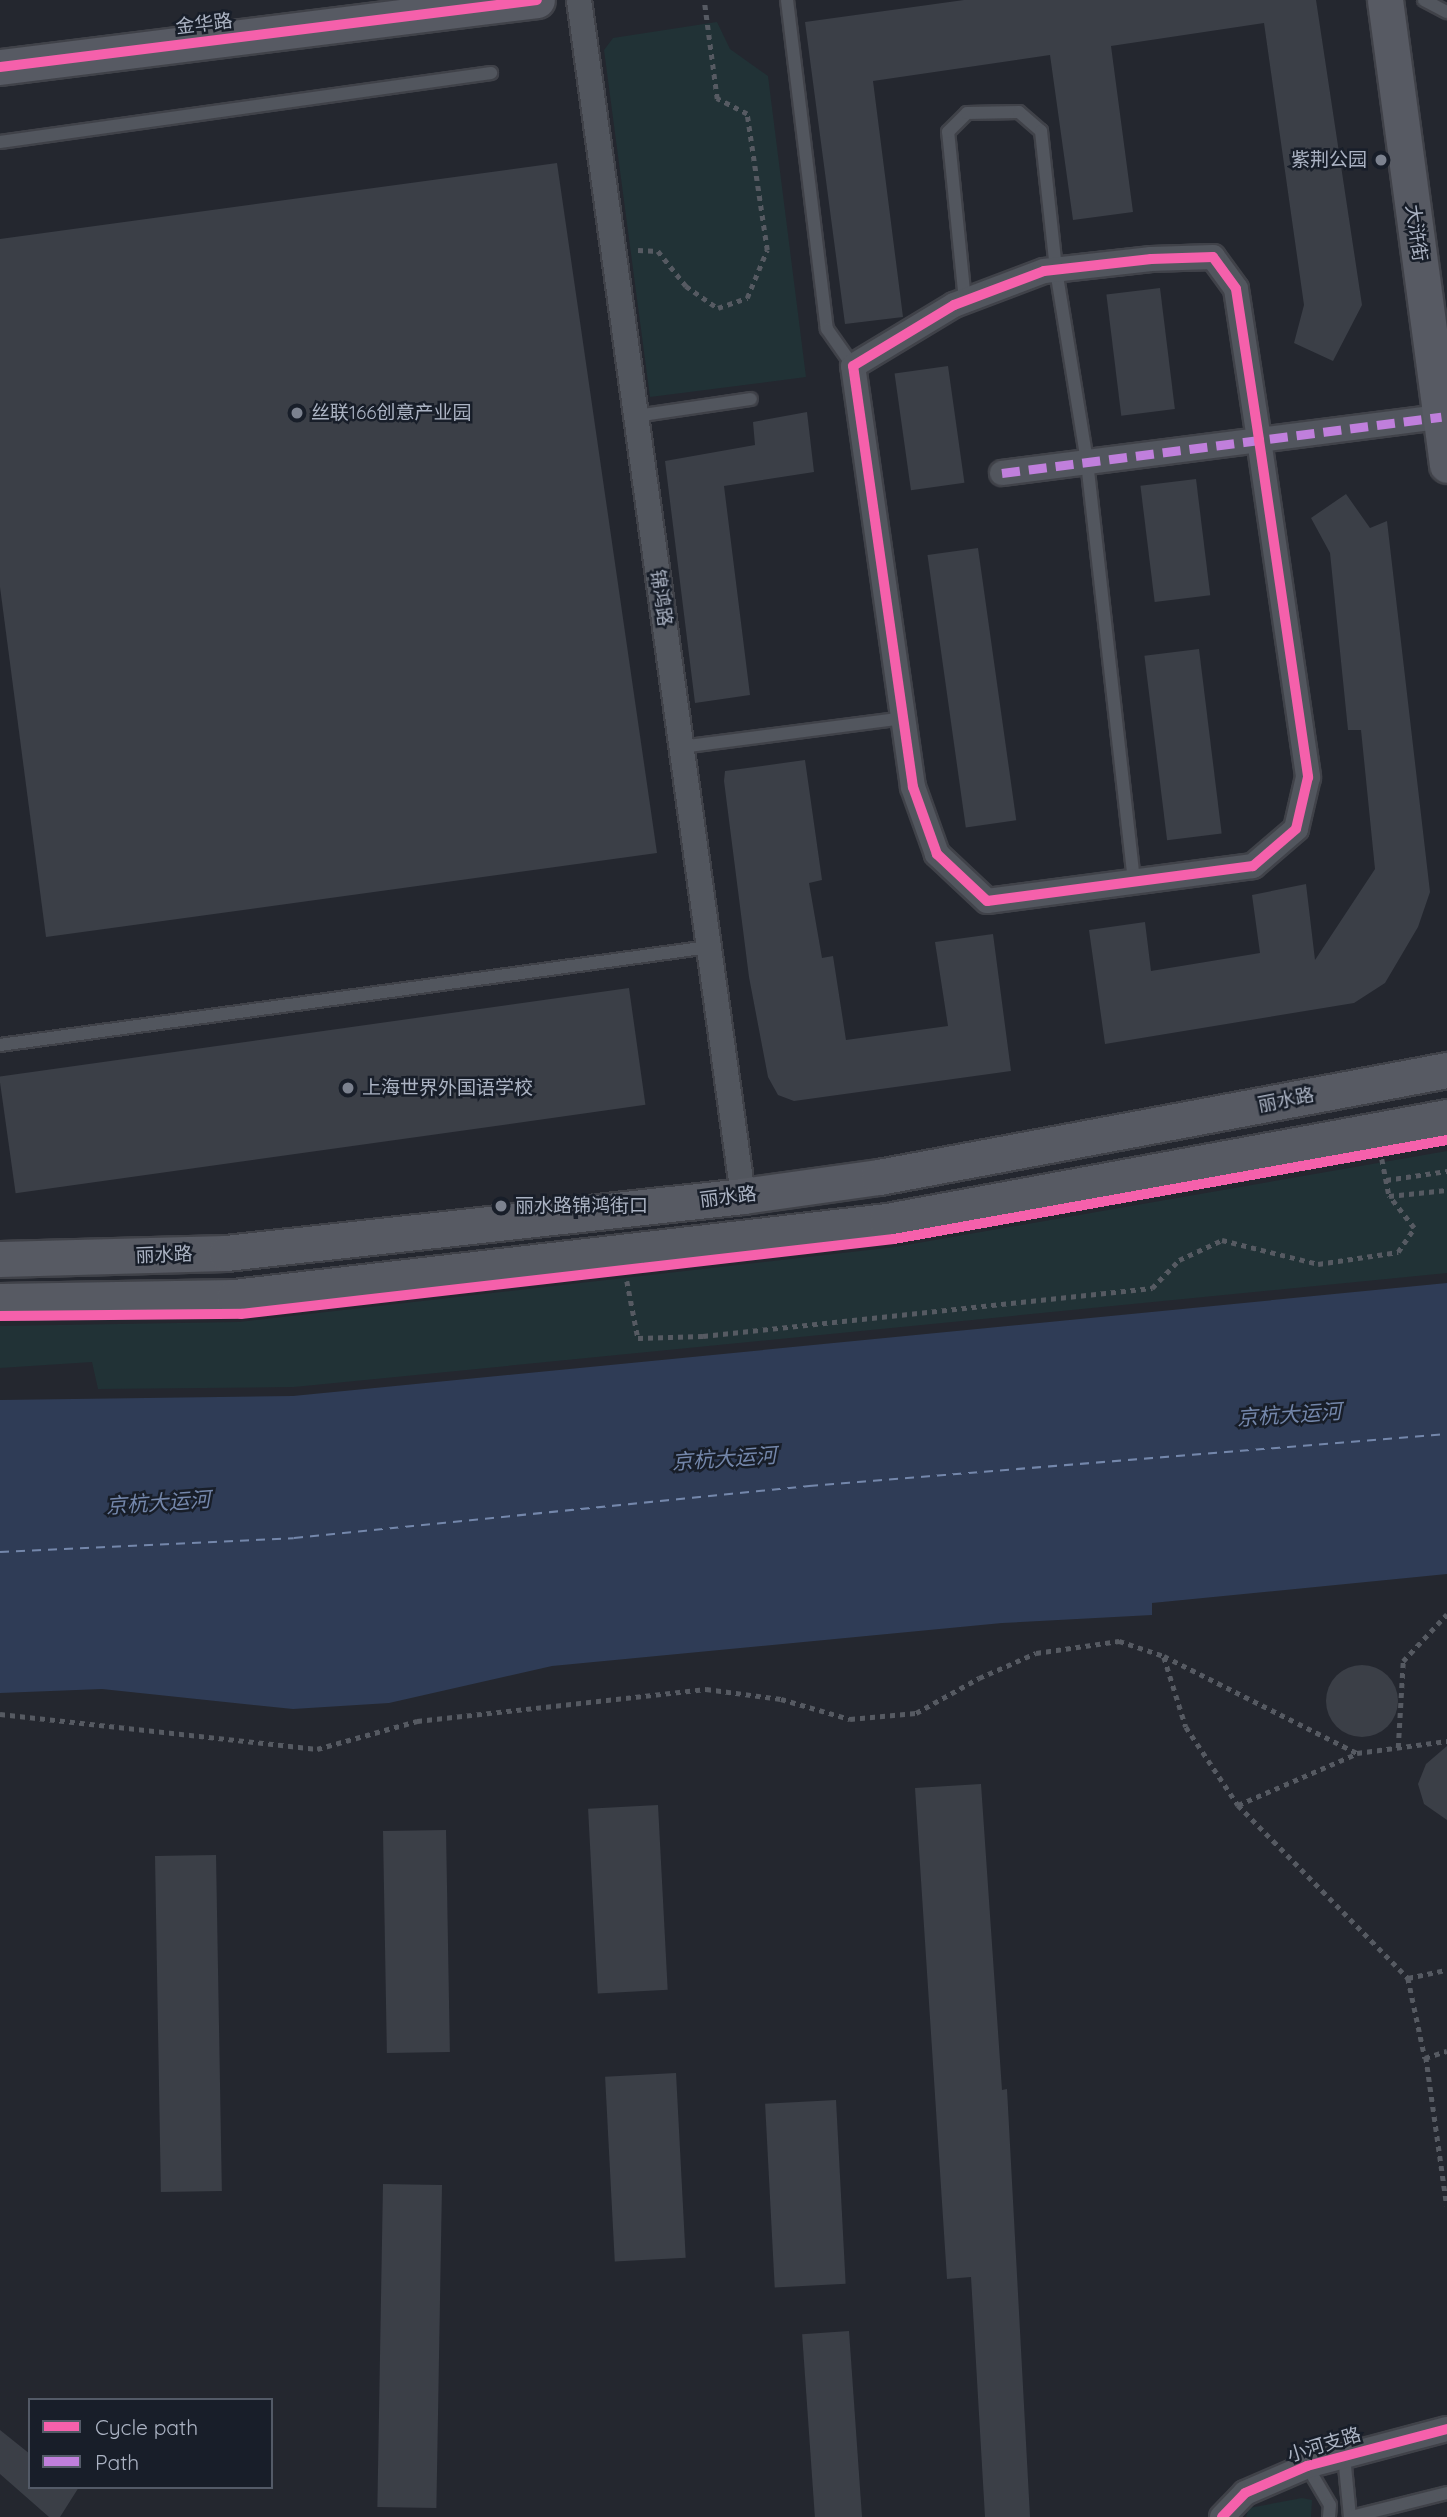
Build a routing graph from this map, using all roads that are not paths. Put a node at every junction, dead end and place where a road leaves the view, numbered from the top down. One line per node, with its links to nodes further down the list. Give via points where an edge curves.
1 (537, 0): 7 (main road, 金华路)
2 (579, 0): 14 (street, 锦鸿路)
3 (787, 0): 12 (lane, via 827,329)
4 (1385, 0): 15 (main road, 大浒街)
5 (1424, 0): 6 (lane)
6 (1447, 12)
7 (0, 67)
8 (491, 73): 9 (lane)
9 (0, 142)
10 (1056, 270): 11 (street); 11 (lane, via 1041,131 1019,112 967,113 948,132); 16 (street, via 1213,257 1236,289); 17 (lane)
11 (965, 301): 12 (street)
12 (853, 366): 20 (street)
13 (751, 399): 14 (lane)
14 (636, 416): 21 (street, 锦鸿路)
15 (1441, 417): 16 (street); 18 (main road, 大浒街)
16 (1259, 440): 17 (street); 22 (street, via 1308,778 1296,829 1254,866)
17 (1087, 462): 19 (street); 22 (lane)
18 (1447, 465)
19 (1002, 473)
20 (903, 718): 21 (lane); 22 (street, via 913,787 937,854 987,901)
21 (681, 747): 23 (street, 锦鸿路)
22 (1134, 882)
23 (709, 947): 24 (lane); 27 (street, 锦鸿路)
24 (0, 1045)
25 (1447, 1070): 27 (main road, 丽水路, via 879,1177)
26 (1447, 1117): 29 (main road, via 887,1221 234,1297)
27 (743, 1196): 28 (main road, 丽水路, via 226,1253)
28 (0, 1259)
29 (0, 1301)
30 (1447, 2429): 31 (street, 小河支路)
31 (1344, 2456): 32 (street, 小河支路); 36 (lane)
32 (1307, 2466): 34 (street, 小河支路, via 1245,2493); 35 (lane, via 1330,2505)
33 (1447, 2493): 36 (lane)
34 (1222, 2517)
35 (1329, 2517)
36 (1350, 2517)

